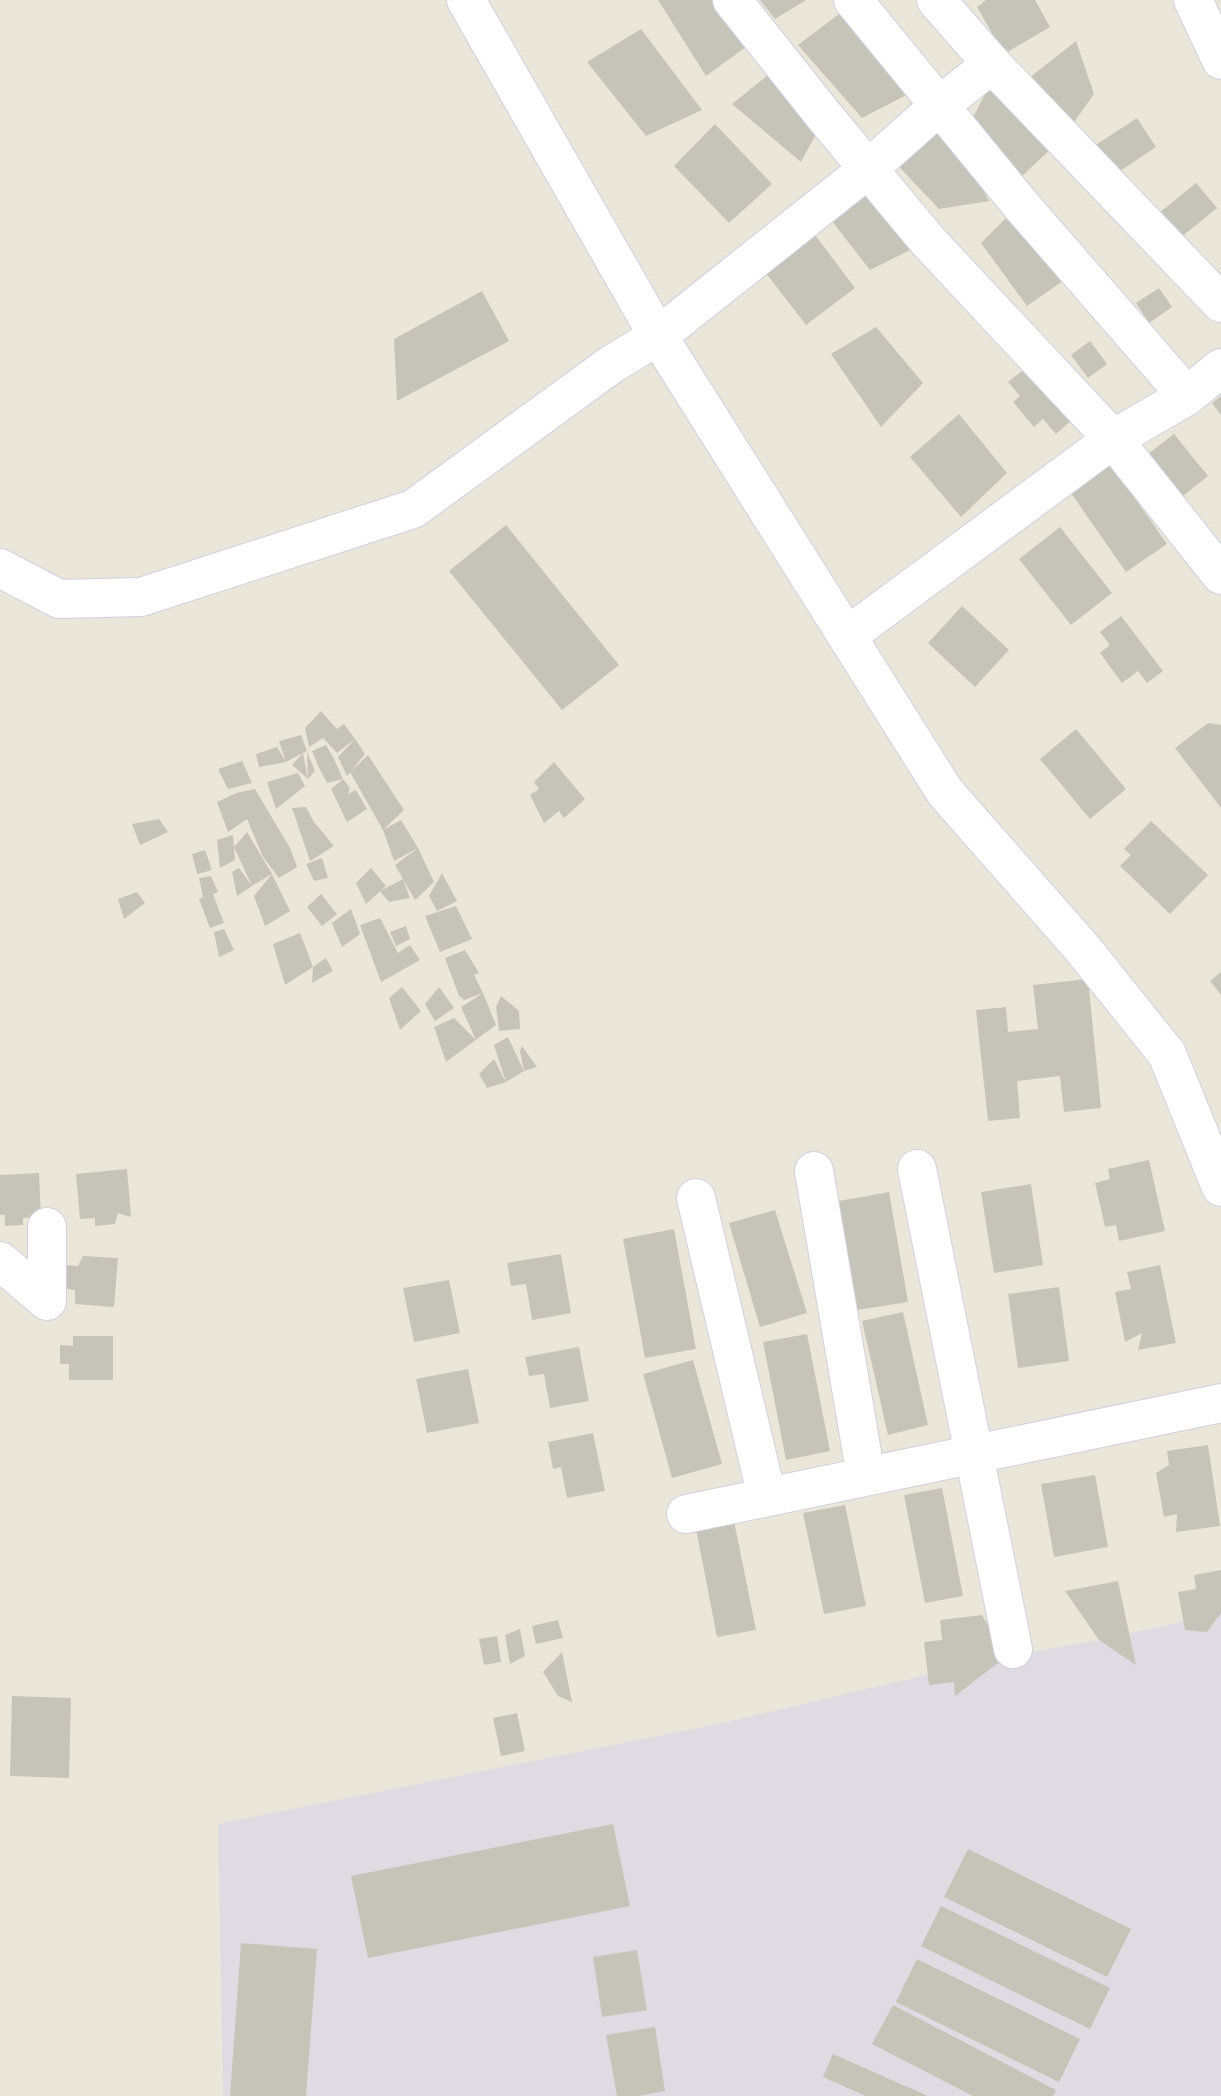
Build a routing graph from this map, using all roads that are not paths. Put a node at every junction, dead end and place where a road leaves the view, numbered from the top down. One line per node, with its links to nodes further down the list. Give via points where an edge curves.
1 (466, 0): 11 (street)
2 (732, 0): 9 (street)
3 (853, 0): 8 (street)
4 (936, 0): 7 (street)
5 (1193, 0): 6 (street)
6 (1221, 60)
7 (992, 64): 8 (street); 10 (street)
8 (940, 105): 9 (street); 13 (street)
9 (868, 169): 11 (street); 14 (street, via 928,241)
10 (1221, 303)
11 (658, 336): 15 (street, via 612,364 413,509 141,597 59,599); 17 (street)
12 (1221, 368): 13 (street)
13 (1187, 396): 14 (street)
14 (1113, 439): 16 (street); 17 (street)
15 (0, 568)
16 (1221, 575)
17 (847, 636): 20 (street, via 945,792 1082,948 1167,1054)
18 (917, 1169): 25 (street)
19 (814, 1171): 26 (street)
20 (1221, 1187)
21 (696, 1198): 27 (street)
22 (47, 1227): 23 (street, via 47,1301)
23 (0, 1261)
24 (1221, 1403): 25 (street)
25 (973, 1455): 26 (street); 29 (street)
26 (866, 1476): 27 (street)
27 (767, 1497): 28 (street)
28 (686, 1514)
29 (1013, 1649)

